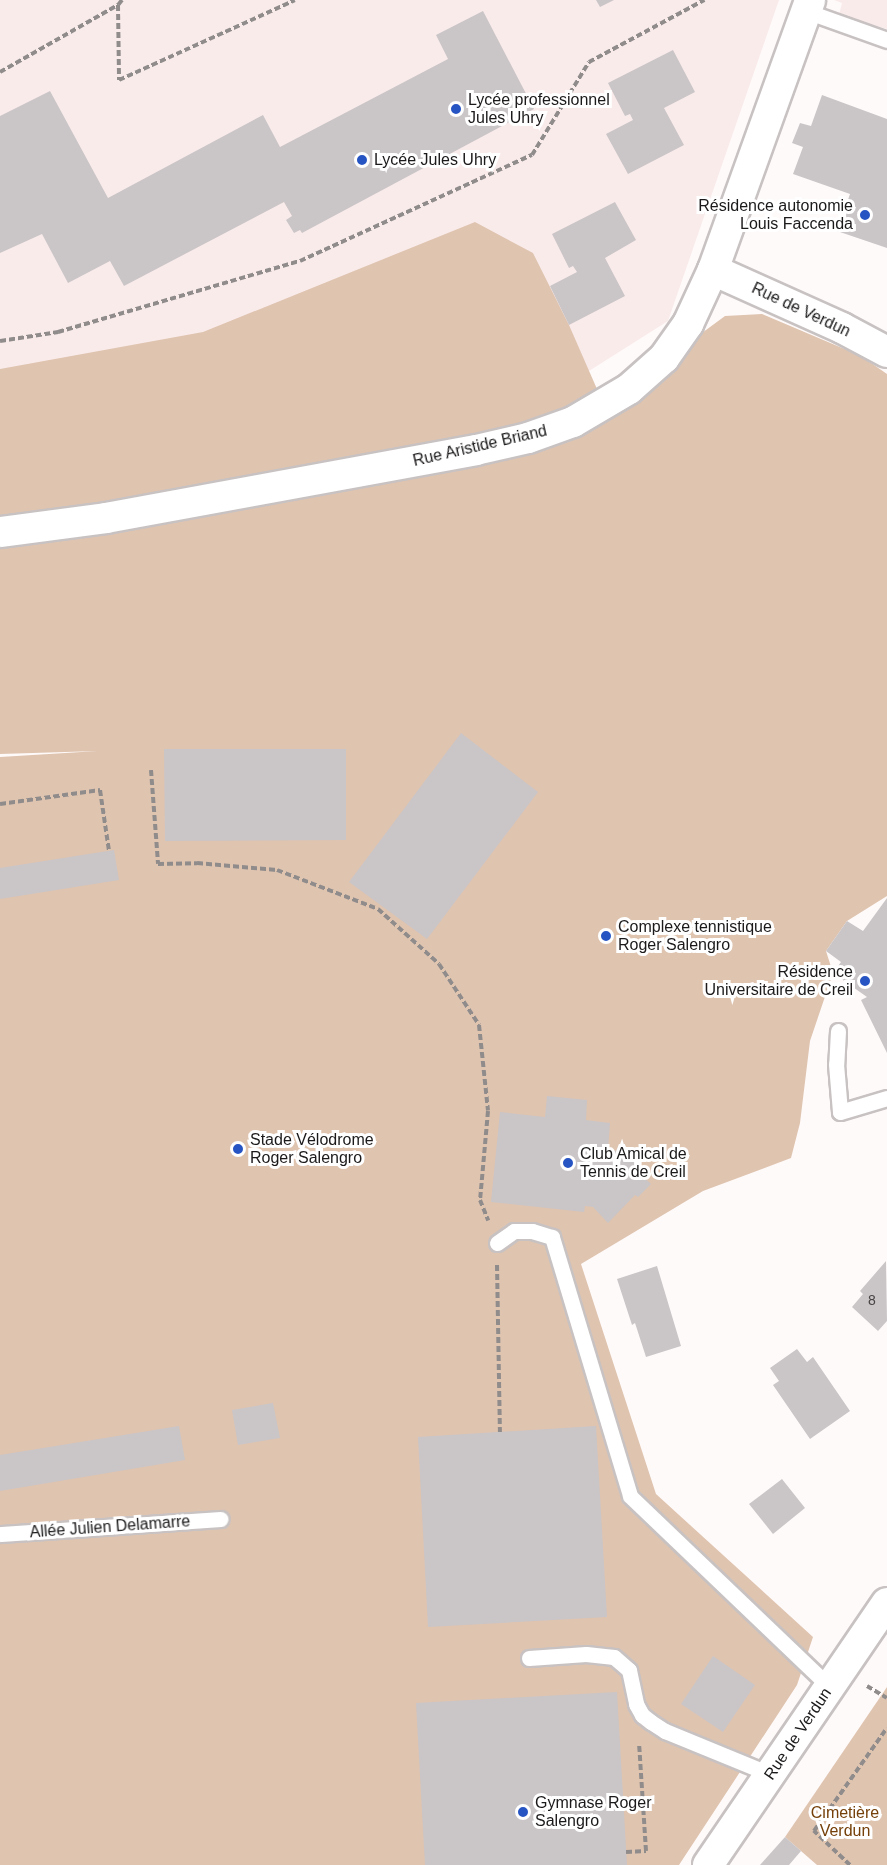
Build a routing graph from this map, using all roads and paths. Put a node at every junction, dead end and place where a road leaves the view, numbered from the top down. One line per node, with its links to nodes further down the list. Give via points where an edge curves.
1 (122, 0): 4 (path)
2 (295, 0): 4 (path, via 119,80)
3 (704, 0): 9 (path, via 589,63 532,154 300,261 58,332)
4 (118, 5): 7 (path)
5 (808, 5): 6 (lane); 8 (street, Rue Aristide Briand)
6 (887, 40)
7 (0, 72)
8 (713, 270): 10 (street, Rue de Verdun); 11 (street, Rue Aristide Briand, via 688,324 650,373 604,405 552,430 476,450 106,518)
9 (0, 341)
10 (887, 352)
11 (0, 532)
12 (152, 770): 17 (path, via 158,864 277,870 378,909 439,964 479,1024 488,1111 480,1200)
13 (0, 804): 14 (path, via 100,790)
14 (109, 851)
15 (838, 1031): 16 (lane, via 840,1112)
16 (887, 1098)
17 (497, 1243): 18 (path); 23 (lane, via 514,1231 552,1237 630,1496)
18 (500, 1432)
19 (220, 1519): 20 (lane, Allée Julien Delamarre)
20 (0, 1534)
21 (887, 1604): 23 (street, Rue de Verdun)
22 (530, 1658): 24 (lane, via 586,1654 614,1657 629,1670)
23 (830, 1687): 26 (street, Rue de Verdun)
24 (636, 1704): 26 (lane, via 642,1715 665,1731); 27 (path, via 646,1851)
25 (887, 1728): 29 (path, via 814,1831)
26 (770, 1774): 28 (street, Rue de Verdun)
27 (626, 1852)
28 (708, 1865)
29 (850, 1865)

